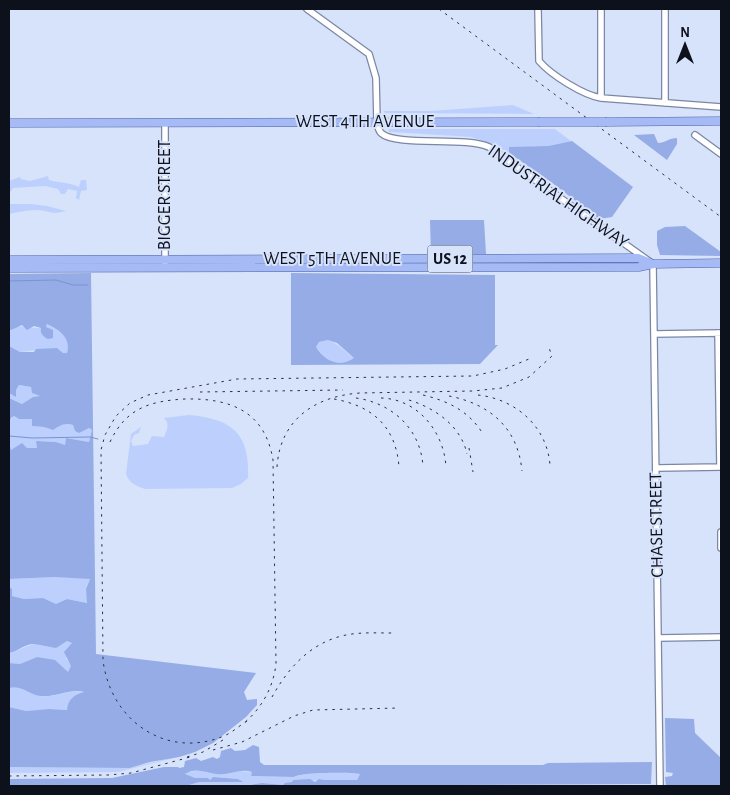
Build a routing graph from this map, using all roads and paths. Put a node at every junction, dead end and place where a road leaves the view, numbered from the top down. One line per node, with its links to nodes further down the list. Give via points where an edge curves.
1 (308, 9): 9 (street, via 369,54 376,78)
2 (538, 9): 5 (street, via 540,63 580,92)
3 (602, 9): 5 (street)
4 (665, 9): 6 (street)
5 (601, 98): 6 (street)
6 (666, 103): 7 (street)
7 (721, 107)
8 (721, 121): 9 (main road, WEST 4TH AVENUE, bridge)
9 (377, 122): 11 (main road, WEST 4TH AVENUE); 20 (street, INDUSTRIAL HIGHWAY, via 386,136 408,140 476,142 495,150)
10 (9, 123): 11 (main road, WEST 4TH AVENUE)
11 (165, 123): 19 (street, BIGGER STREET)
12 (695, 134): 13 (street)
13 (721, 154)
14 (428, 259): 16 (main road, WEST 5TH AVENUE / US 12); 17 (main road, WEST 5TH AVENUE / US 12); 22 (main road)
15 (9, 260): 19 (main road, WEST 5TH AVENUE / US 12)
16 (245, 263): 19 (main road, WEST 5TH AVENUE / US 12); 22 (main road, WEST 5TH AVENUE / US 12)
17 (548, 263): 20 (main road, WEST 5TH AVENUE / US 12, via 638,258); 22 (main road, WEST 5TH AVENUE / US 12)
18 (721, 263): 20 (main road, WEST 5TH AVENUE / US 12)
19 (164, 264): 21 (main road, WEST 5TH AVENUE / US 12)
20 (653, 264): 24 (street, CHASE STREET)
21 (9, 268)
22 (428, 268)
23 (720, 333): 24 (street); 25 (street)
24 (654, 334): 26 (street, CHASE STREET)
25 (720, 467): 26 (street)
26 (657, 468): 29 (street, CHASE STREET)
27 (720, 532): 28 (street)
28 (721, 548)
29 (658, 638): 30 (street); 31 (street, CHASE STREET)
30 (721, 638)
31 (660, 786)

